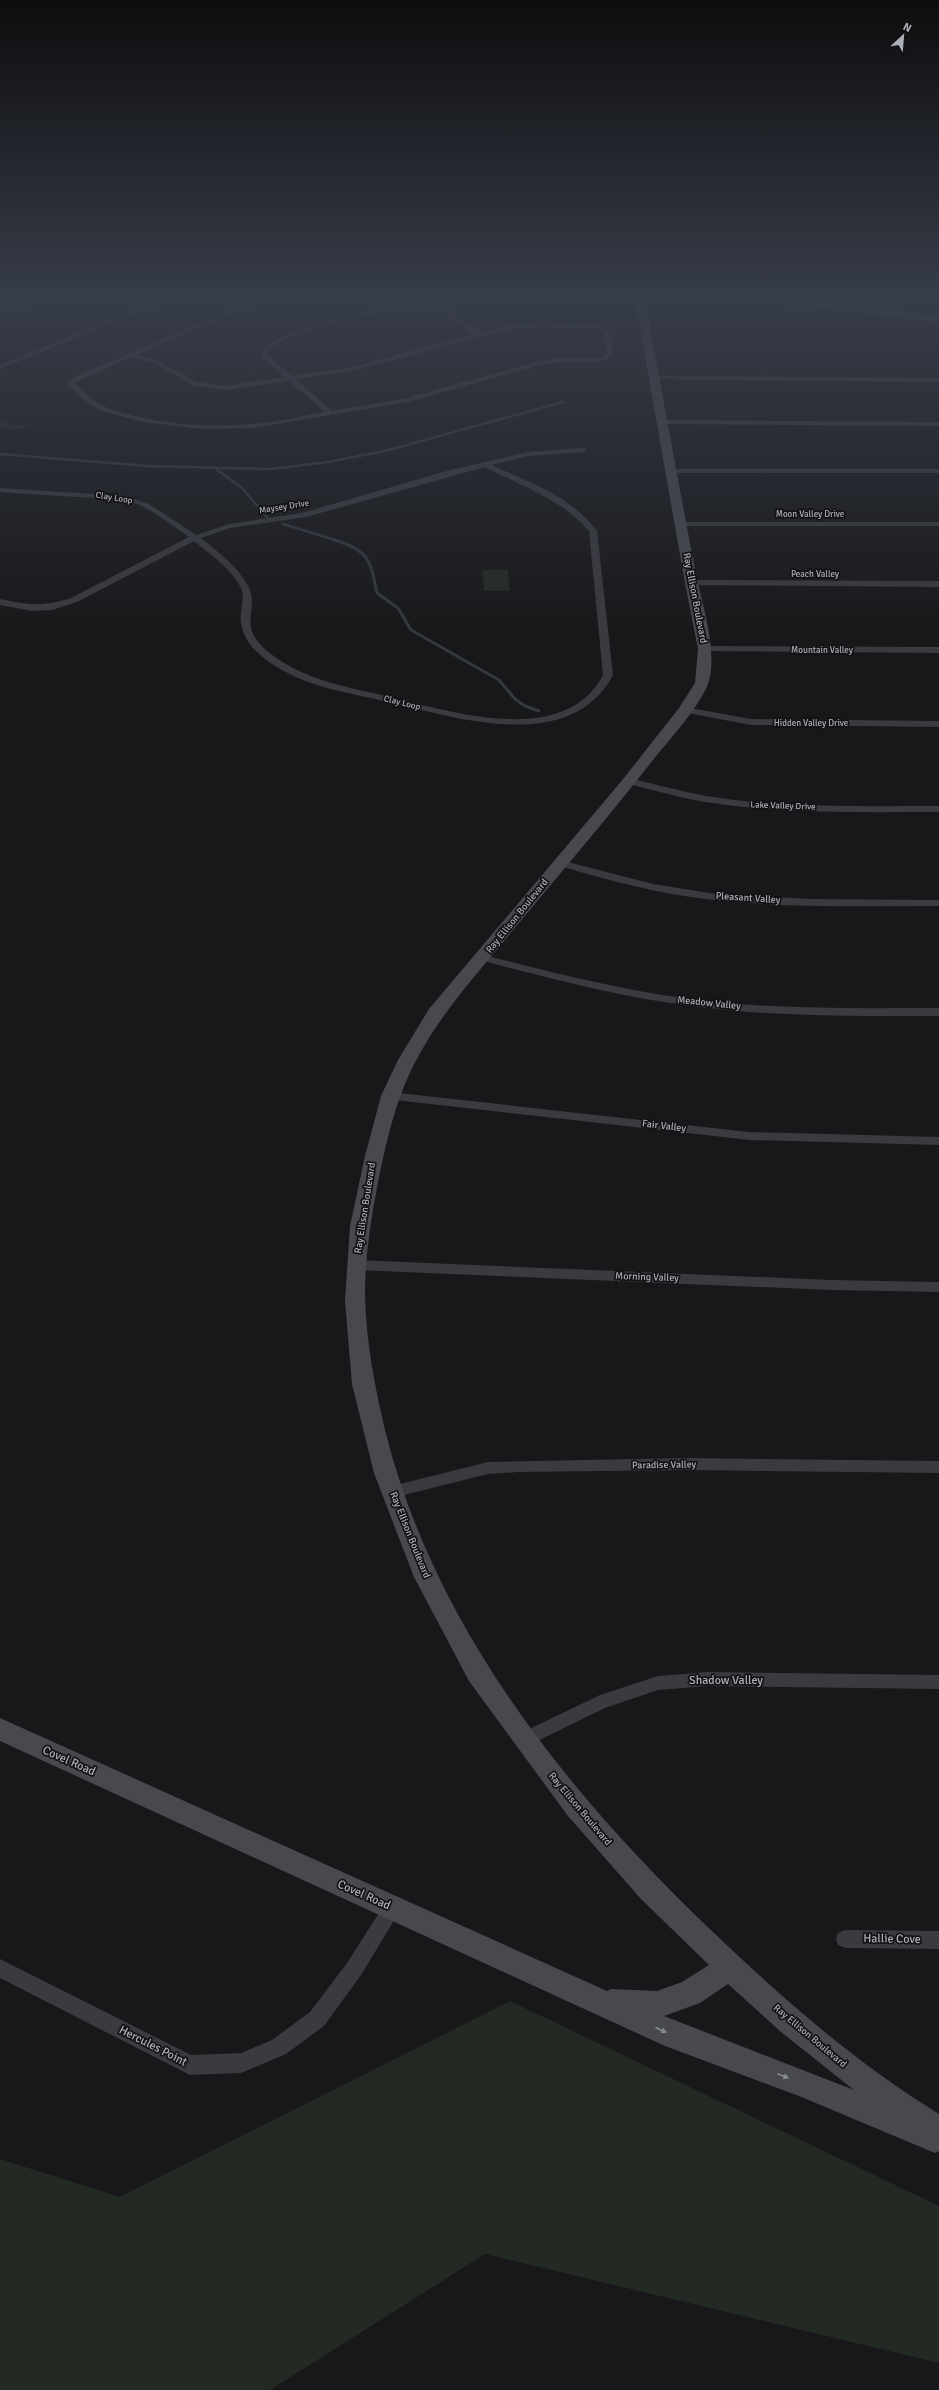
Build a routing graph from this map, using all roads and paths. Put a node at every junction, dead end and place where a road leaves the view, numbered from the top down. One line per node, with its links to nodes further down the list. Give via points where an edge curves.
1 (113, 411): 5 (street, via 144,420 180,425 253,426)
2 (329, 411): 5 (street)
3 (346, 411): 5 (street)
4 (661, 411): 6 (street, Ray Ellison Boulevard)
5 (332, 413)
6 (663, 422): 7 (street); 10 (street, Ray Ellison Boulevard)
7 (939, 424)
8 (582, 450): 9 (street, Maysey Drive, via 543,451)
9 (485, 464): 15 (street, Maysey Drive, via 338,507 291,518 229,526); 15 (street, Clay Loop, via 567,505 585,520 593,532 608,675 594,697 555,715 522,721 478,720 330,686 298,674 268,657 250,637 244,618 247,594 245,587 228,564)
10 (672, 471): 11 (street); 13 (street, Ray Ellison Boulevard)
11 (939, 471)
12 (0, 490): 15 (street, Clay Loop, via 124,498 149,506)
13 (680, 524): 14 (street, Moon Valley Drive); 16 (street, Ray Ellison Boulevard)
14 (939, 524)
15 (194, 538): 18 (street, Maysey Drive, via 74,600 41,608)
16 (691, 583): 17 (street, Peach Valley); 19 (street, Ray Ellison Boulevard)
17 (939, 584)
18 (0, 602)
19 (705, 649): 20 (street, Mountain Valley); 21 (street, Ray Ellison Boulevard, via 702,683)
20 (939, 650)
21 (685, 710): 22 (street, Hidden Valley Drive, via 751,722); 23 (street, Ray Ellison Boulevard)
22 (939, 724)
23 (629, 781): 24 (street, Lake Valley Drive, via 680,795 741,805); 25 (street, Ray Ellison Boulevard)
24 (939, 809)
25 (560, 863): 26 (street, Pleasant Valley, via 661,888 734,898 814,902); 27 (street, Ray Ellison Boulevard)
26 (939, 903)
27 (483, 958): 28 (street, Meadow Valley, via 569,980 657,998 772,1010); 29 (street, Ray Ellison Boulevard, via 435,1013 407,1060)
28 (939, 1012)
29 (390, 1096): 30 (street, Fair Valley, via 748,1136); 31 (street, Ray Ellison Boulevard, via 374,1156 360,1226)
30 (939, 1141)
31 (356, 1266): 32 (street, Morning Valley); 34 (street, Ray Ellison Boulevard, via 355,1301 363,1384)
32 (939, 1287)
33 (939, 1467): 34 (street, Paradise Valley, via 688,1464 518,1466 488,1468)
34 (392, 1492): 37 (street, Ray Ellison Boulevard, via 426,1577 478,1674)
35 (939, 1682): 37 (street, Shadow Valley, via 708,1680 658,1684 600,1702)
36 (0, 1730): 38 (street, Covel Road)
37 (525, 1739): 41 (street, Ray Ellison Boulevard, via 577,1808 650,1890)
38 (392, 1908): 42 (street, Hercules Point, via 354,1969 317,2019 279,2047 241,2062 190,2065); 43 (street, Covel Road)
39 (845, 1939): 40 (street, Hallie Cove)
40 (939, 1940)
41 (730, 1967): 43 (street, Covel Road, via 690,1993 657,2005); 44 (street, Ray Ellison Boulevard, via 791,2022 850,2070)
42 (0, 1968)
43 (600, 2003): 45 (street, one-way to 45, via 675,2036 799,2082)
44 (939, 2131)
45 (939, 2140)

